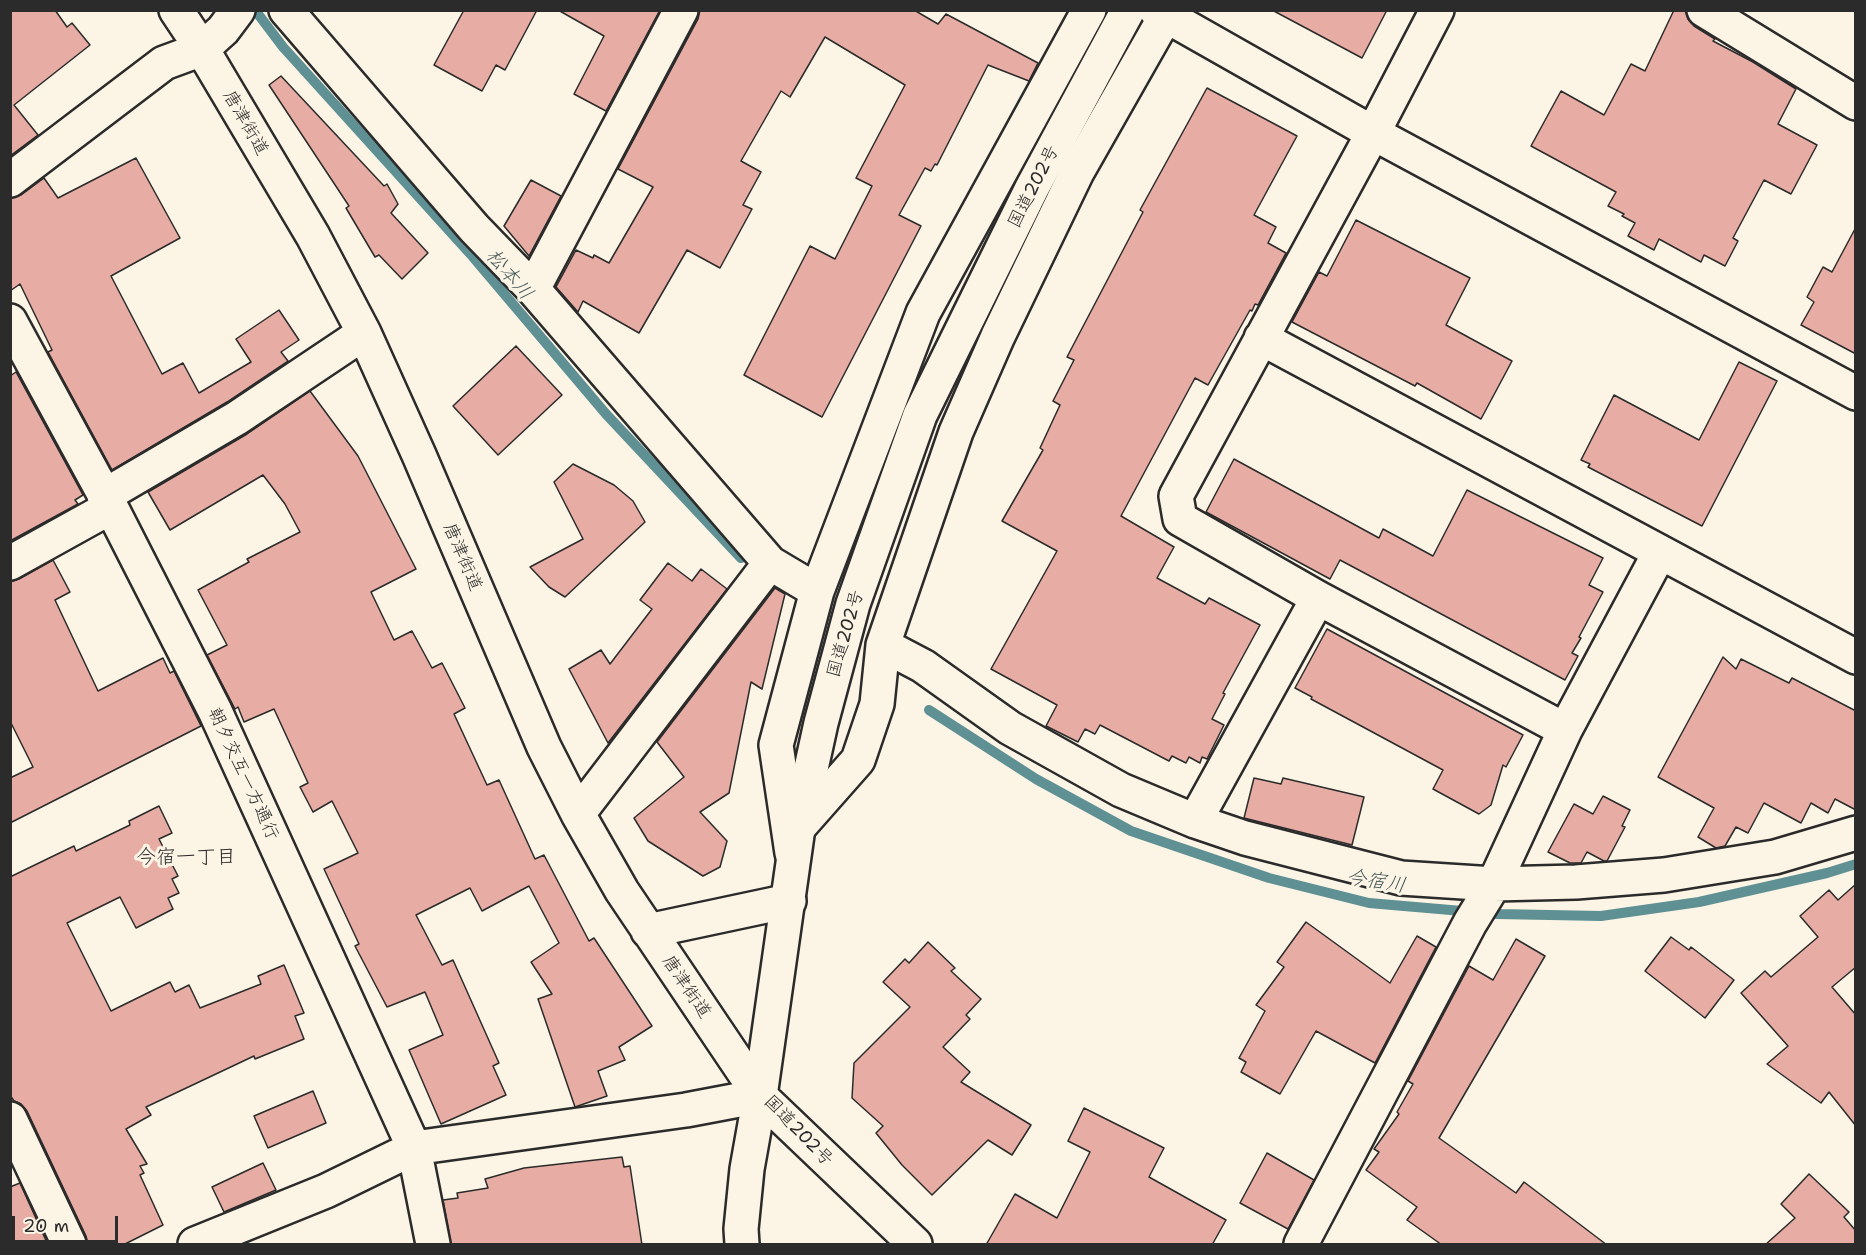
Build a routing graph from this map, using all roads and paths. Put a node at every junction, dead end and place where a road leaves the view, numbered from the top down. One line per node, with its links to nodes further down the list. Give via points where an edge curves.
1 (176, 10): 9 (main road, 唐津街道)
2 (286, 10): 13 (main road, via 474,228)
3 (681, 10): 13 (main road)
4 (1089, 10): 22 (main road, via 923,313)
5 (1128, 10): 29 (main road, 国道202号, via 1032,188 920,415 853,604)
6 (1437, 10): 11 (main road)
7 (1704, 10): 10 (main road)
8 (1164, 12): 11 (main road); 24 (main road, via 1077,172 998,336 956,432)
9 (221, 30): 12 (main road, via 164,63); 15 (main road, 唐津街道, via 313,236)
10 (1856, 103)
11 (1373, 133): 16 (main road); 17 (main road)
12 (10, 180)
13 (534, 289): 21 (main road)
14 (10, 321): 18 (main road, 朝夕交互一方通行)
15 (364, 333): 18 (main road); 27 (main road, 唐津街道, via 544,747)
16 (1261, 338): 19 (main road); 23 (main road, via 1176,496 1180,519)
17 (1856, 393)
18 (107, 502): 20 (main road); 37 (main road, 朝夕交互一方通行, via 215,711)
19 (1660, 552): 25 (main road); 26 (main road)
20 (10, 562)
21 (771, 563): 22 (main road); 27 (main road)
22 (817, 591): 31 (main road, via 776,745)
23 (1318, 598): 26 (main road); 28 (main road)
24 (883, 645): 28 (main road, via 922,666 1020,734 1121,790); 29 (main road, via 877,705 858,760)
25 (1856, 657)
26 (1565, 730): 32 (main road)
27 (578, 814): 34 (main road, 唐津街道)
28 (1195, 821): 32 (main road, via 1245,838 1401,878)
29 (798, 828): 31 (main road, 国道202号)
30 (1856, 833): 32 (main road, via 1775,857 1664,875)
31 (794, 864): 33 (main road, 国道202号)
32 (1494, 884): 43 (main road)
33 (789, 901): 34 (main road); 35 (main road, 国道202号)
34 (648, 931): 35 (main road, 唐津街道)
35 (760, 1096): 37 (main road); 41 (main road, via 747,1169); 42 (main road, 国道202号)
36 (10, 1119): 39 (main road)
37 (414, 1148): 38 (main road, via 326,1191); 40 (main road, 朝夕交互一方通行)
38 (198, 1244)
39 (69, 1245)
40 (433, 1245)
41 (742, 1245)
42 (915, 1245)
43 (1301, 1245)

